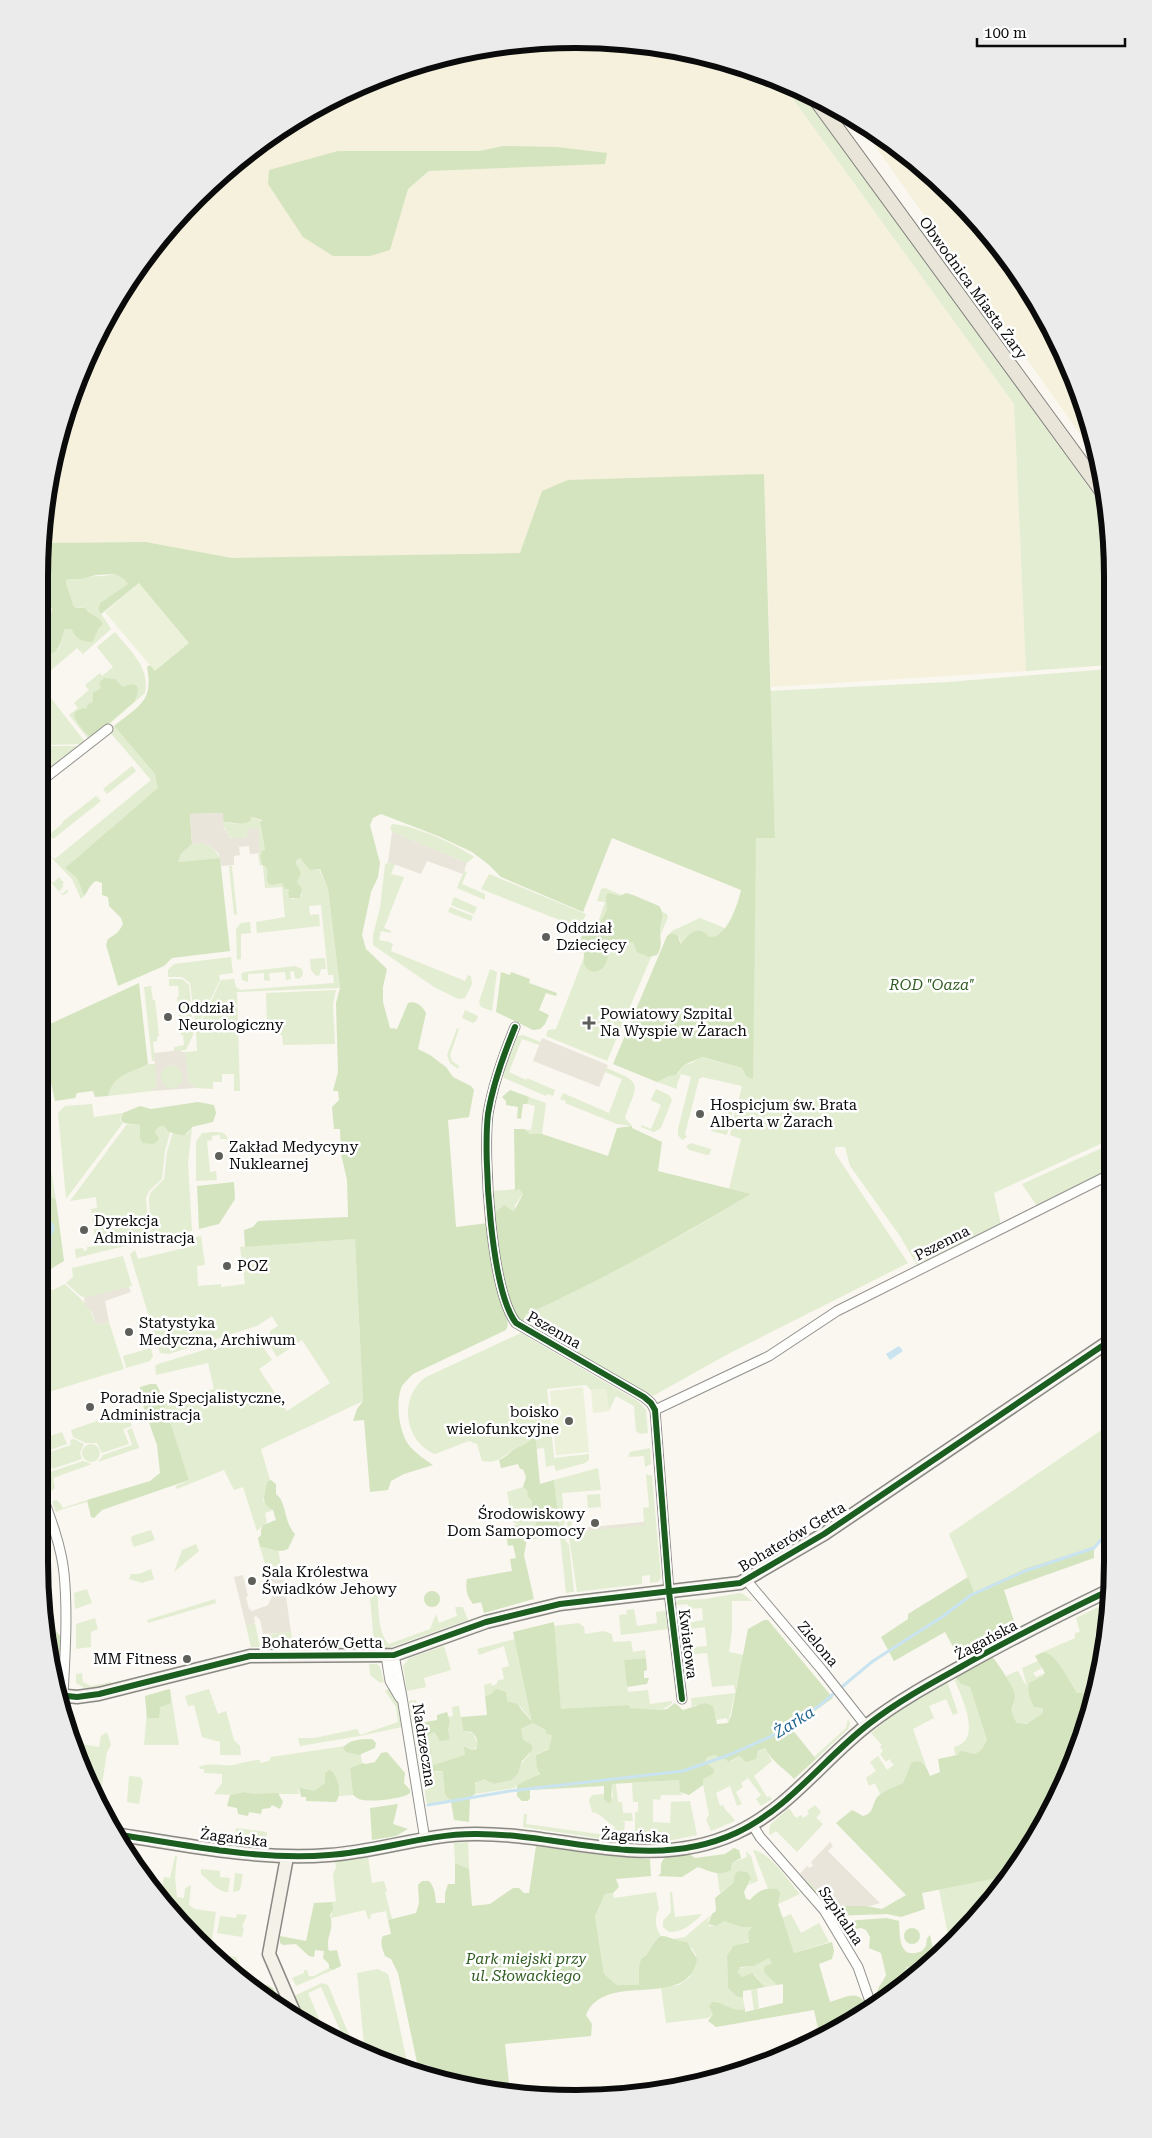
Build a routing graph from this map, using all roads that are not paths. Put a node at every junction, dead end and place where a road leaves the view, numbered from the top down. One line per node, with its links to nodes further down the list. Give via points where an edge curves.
1 (823, 109): 2 (main road, Obwodnica Miasta Żary)
2 (1096, 483)
3 (108, 729): 4 (street)
4 (48, 776)
5 (515, 1027): 8 (street, Pszenna, via 495,1076 488,1116 489,1196 497,1268 506,1306 516,1323 644,1397)
6 (1104, 1178): 8 (street, Pszenna, via 837,1311 769,1356)
7 (1104, 1345): 10 (street, Bohaterów Getta, via 824,1534)
8 (655, 1410): 11 (street)
9 (48, 1513): 14 (street, via 64,1571 66,1628)
10 (747, 1581): 11 (street, Bohaterów Getta, via 732,1586); 17 (street, Zielona)
11 (668, 1592): 13 (street, Bohaterów Getta, via 543,1608 473,1627); 16 (street, Kwiatowa)
12 (1103, 1594): 17 (street, Żagańska, via 988,1651 900,1702)
13 (390, 1656): 15 (street, Bohaterów Getta, via 250,1656 99,1694); 20 (street, Nadrzeczna, via 403,1703)
14 (62, 1680)
15 (66, 1698)
16 (682, 1699)
17 (866, 1726): 18 (street, Żagańska, via 775,1809)
18 (752, 1824): 20 (street, Żagańska, via 708,1844 675,1851 632,1851 489,1834); 22 (street, Szpitalna, via 824,1910 858,1967)
19 (124, 1836): 21 (street, Żagańska)
20 (425, 1840): 21 (street, Żagańska, via 345,1854)
21 (287, 1856): 23 (street, via 269,1954)
22 (870, 2001)
23 (292, 2007)

